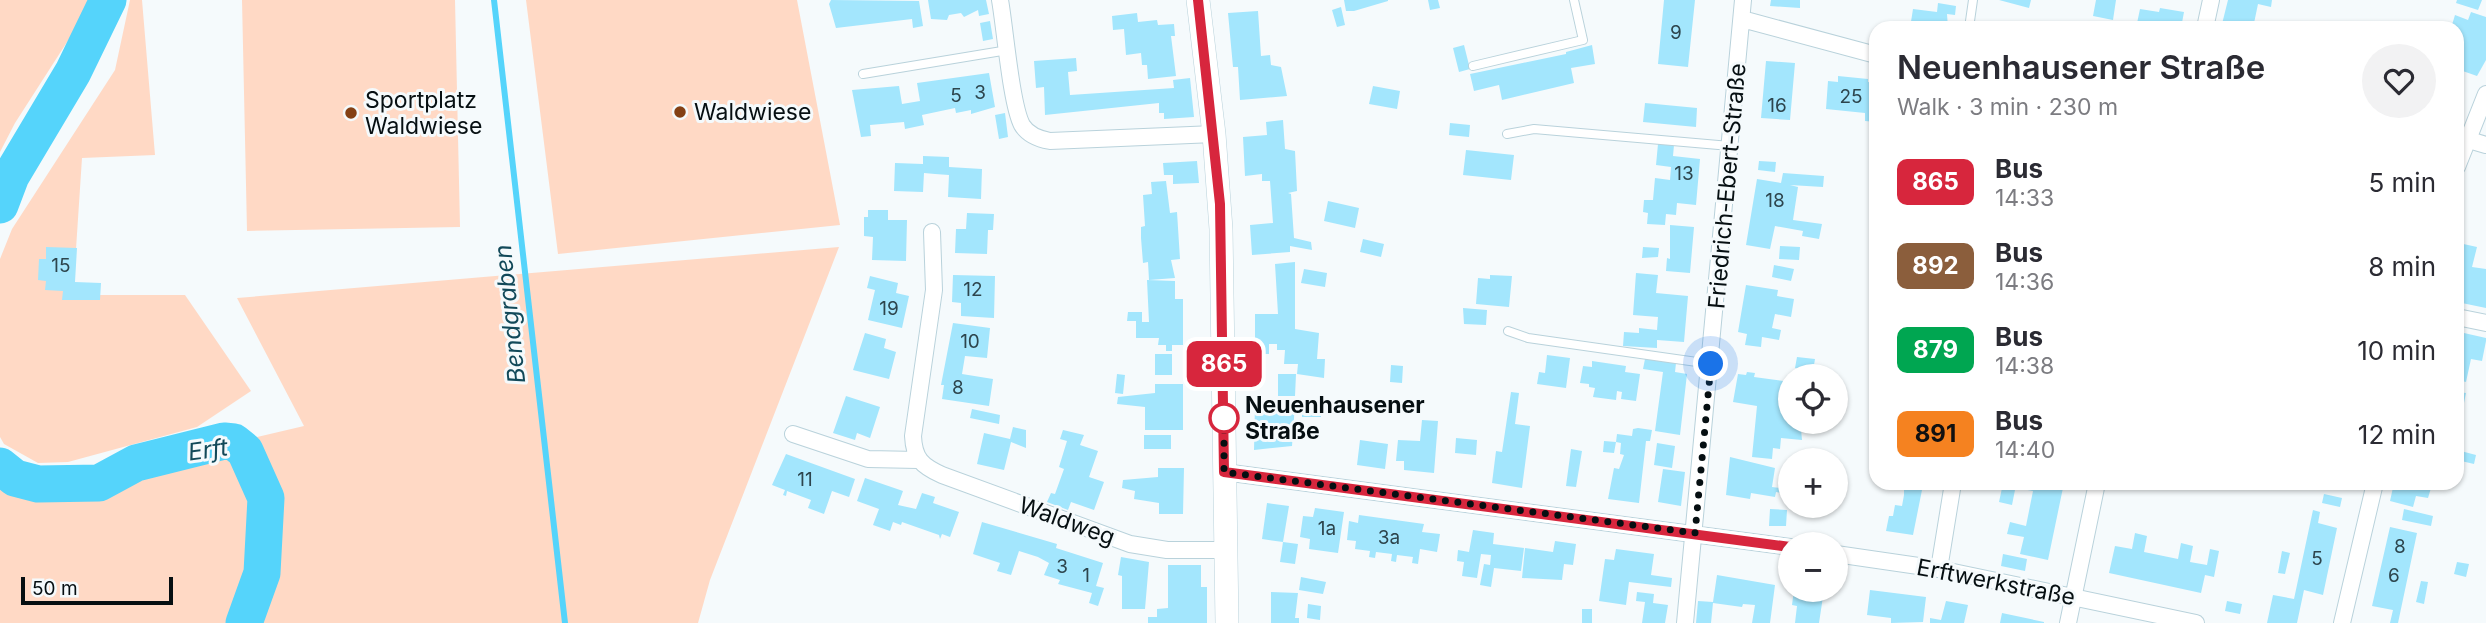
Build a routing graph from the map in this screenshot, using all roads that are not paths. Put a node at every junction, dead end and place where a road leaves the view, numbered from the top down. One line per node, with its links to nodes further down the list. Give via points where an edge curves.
1 (1000, 0): 10 (street)
2 (1198, 0): 15 (main road)
3 (1574, 0): 12 (lane, via 1583,40)
4 (1743, 0): 7 (street, Friedrich-Ebert-Straße)
5 (1973, 0): 8 (lane)
6 (2211, 0): 9 (street)
7 (1742, 19): 11 (street); 19 (street, Friedrich-Ebert-Straße)
8 (1970, 21)
9 (2206, 21)
10 (1008, 50): 13 (lane); 15 (street, via 1019,114 1023,126 1037,138)
11 (1869, 53)
12 (1473, 66)
13 (863, 74)
14 (2486, 94): 17 (street)
15 (1214, 134): 28 (main road, via 1222,264)
16 (1507, 134): 19 (lane, via 1534,129)
17 (2469, 140): 18 (street); 20 (street)
18 (2486, 145)
19 (1730, 146): 25 (street, Friedrich-Ebert-Straße)
20 (2464, 151)
21 (932, 232): 27 (street, via 934,290 914,436)
22 (2464, 318): 23 (street)
23 (2486, 323)
24 (1508, 331): 25 (lane, via 1528,338)
25 (1711, 364): 32 (street, Friedrich-Ebert-Straße)
26 (793, 434): 27 (street, Waldweg, via 868,459)
27 (918, 460): 34 (street, Waldweg, via 942,475 1130,544 1167,550)
28 (1224, 472): 32 (street); 34 (main road)
29 (1952, 490): 36 (street)
30 (2096, 490): 37 (street)
31 (2373, 490): 42 (street)
32 (1695, 533): 33 (street); 39 (street, Friedrich-Ebert-Straße)
33 (1778, 545)
34 (1224, 550): 38 (main road)
35 (1848, 556): 36 (street, Erftwerkstraße)
36 (1939, 569): 37 (street, Erftwerkstraße)
37 (2073, 597): 40 (street); 41 (street, Erftwerkstraße)
38 (1227, 623)
39 (1685, 623)
40 (2068, 623)
41 (2196, 623)
42 (2342, 623)

